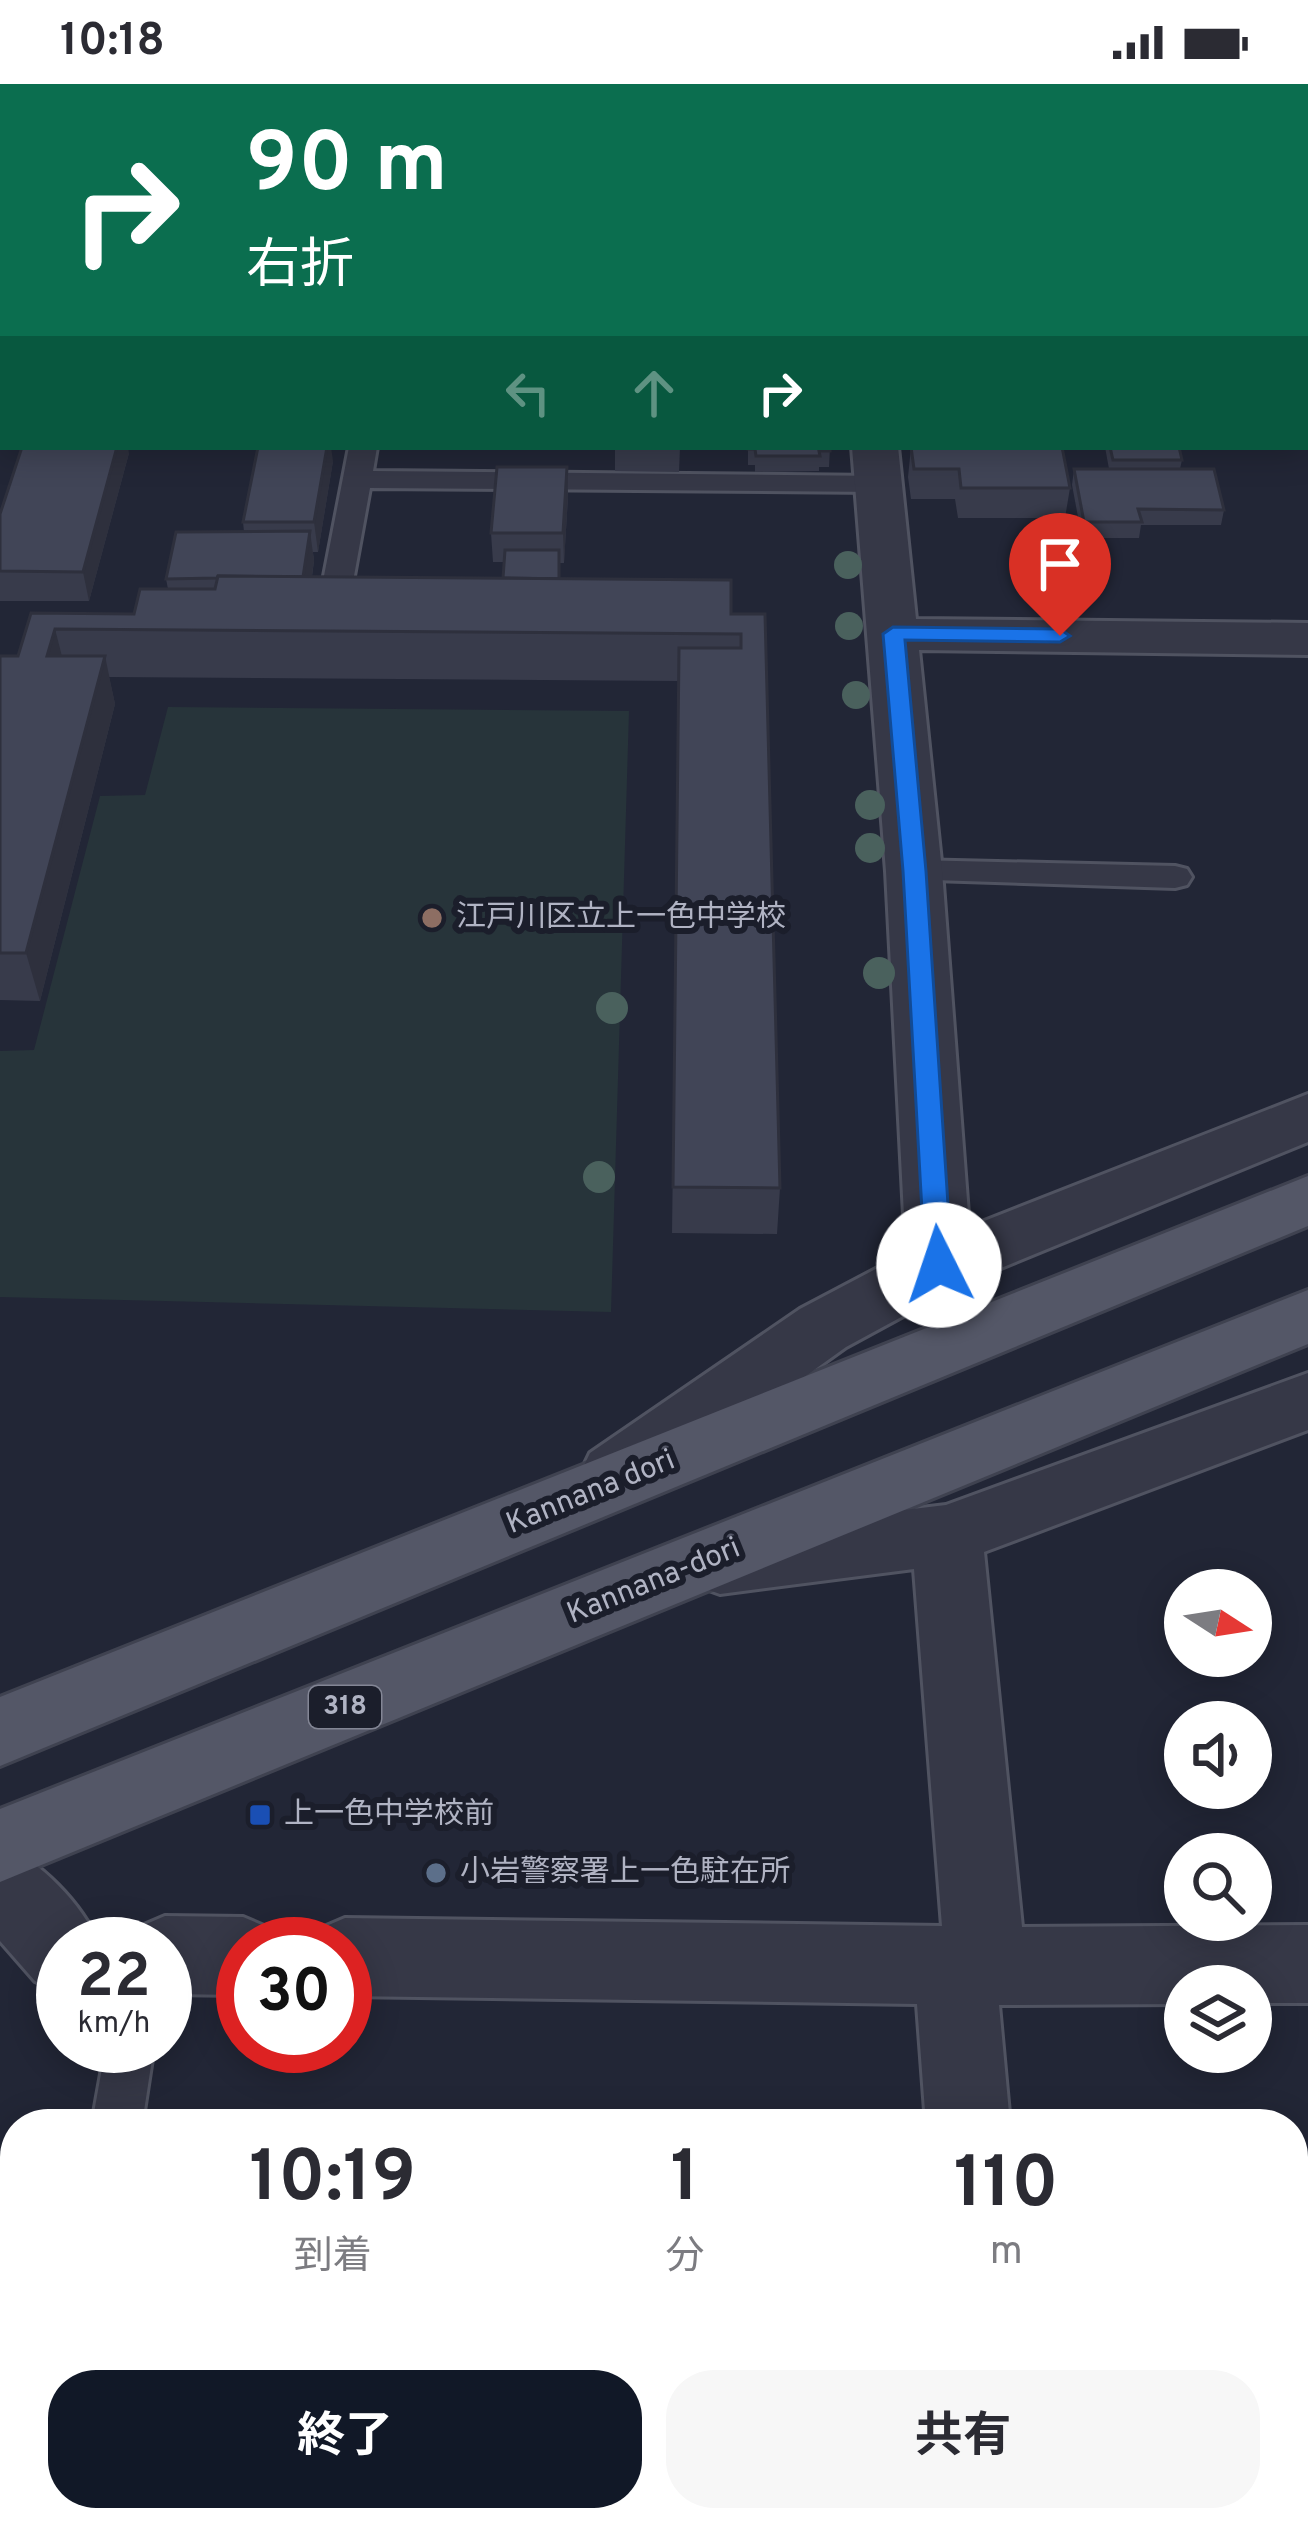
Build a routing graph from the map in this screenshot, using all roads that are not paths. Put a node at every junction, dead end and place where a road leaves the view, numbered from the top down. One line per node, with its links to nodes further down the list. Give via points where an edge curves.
1 (363, 450): 3 (lane)
2 (878, 466): 3 (lane); 5 (street)
3 (358, 478): 4 (lane)
4 (340, 576)
5 (893, 634): 6 (street); 7 (street)
6 (1308, 639)
7 (914, 871): 8 (lane); 11 (street)
8 (1175, 877)
9 (1308, 1117): 11 (street)
10 (1308, 1200): 14 (main road, Kannana dori)
11 (939, 1265): 14 (street, via 823,1328)
12 (1281, 1327): 16 (main road, Kannana-dori / 318)
13 (1308, 1401): 15 (street)
14 (583, 1496): 17 (main road, Kannana dori)
15 (947, 1535): 16 (street); 23 (street)
16 (690, 1567): 18 (main road, Kannana-dori / 318)
17 (0, 1732)
18 (0, 1846)
19 (0, 1882): 20 (street)
20 (36, 1923)
21 (372, 1957): 23 (street)
22 (1308, 1964): 23 (street)
23 (971, 1965): 26 (street)
24 (126, 2073): 25 (lane)
25 (120, 2109)
26 (968, 2109)

